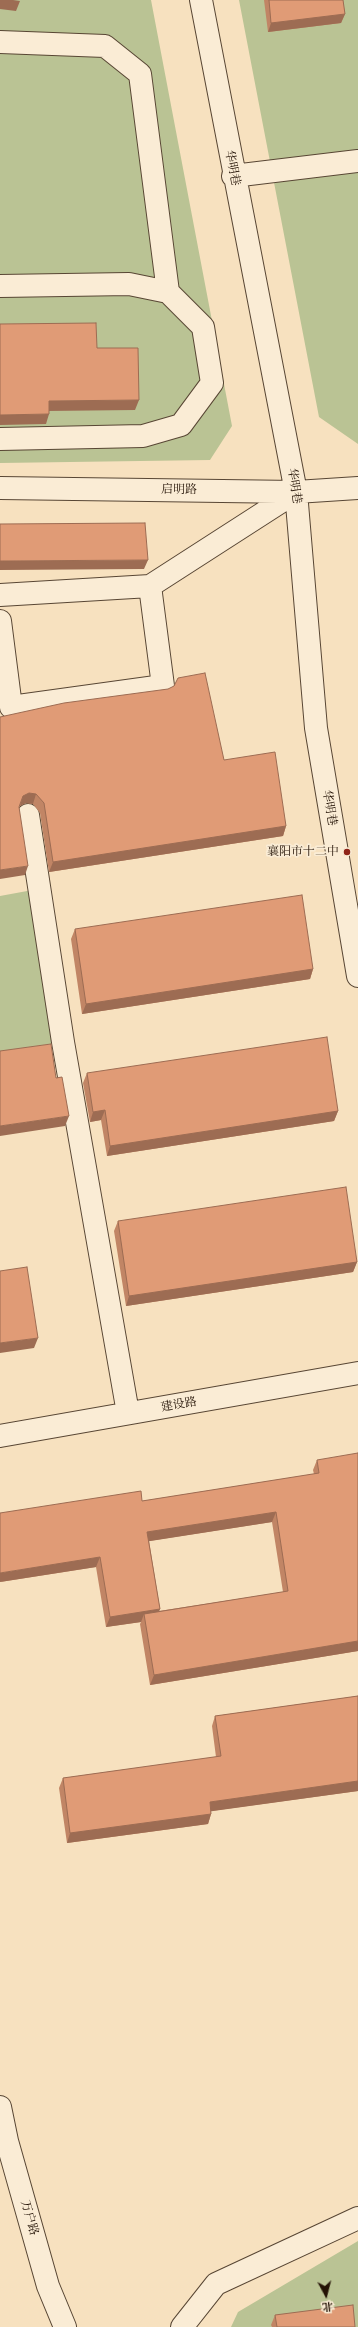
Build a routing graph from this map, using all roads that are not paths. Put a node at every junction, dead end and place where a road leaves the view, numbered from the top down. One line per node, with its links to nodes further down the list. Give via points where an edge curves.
1 (201, 0): 4 (street, 华明巷)
2 (0, 42): 6 (street, via 105,46 140,74)
3 (358, 161): 4 (street)
4 (233, 176): 10 (street, 华明巷)
5 (0, 286): 6 (street, via 129,284)
6 (168, 292): 7 (street, via 203,327 212,383 181,425 143,436)
7 (0, 440)
8 (0, 488): 10 (street, 启明路)
9 (358, 488): 10 (street, 启明路)
10 (296, 492): 11 (street); 15 (street, 华明巷, via 316,728)
11 (150, 586): 12 (street); 13 (street, via 162,686 11,707)
12 (0, 595)
13 (0, 621)
14 (28, 815): 17 (street, via 63,1042)
15 (358, 976)
16 (358, 1374): 17 (street, 建设路)
17 (128, 1413): 18 (street, 建设路)
18 (0, 1436)
19 (0, 2107): 21 (street, 万户路, via 7,2141 48,2286)
20 (358, 2218): 22 (street, via 216,2284)
21 (65, 2327)
22 (182, 2327)

